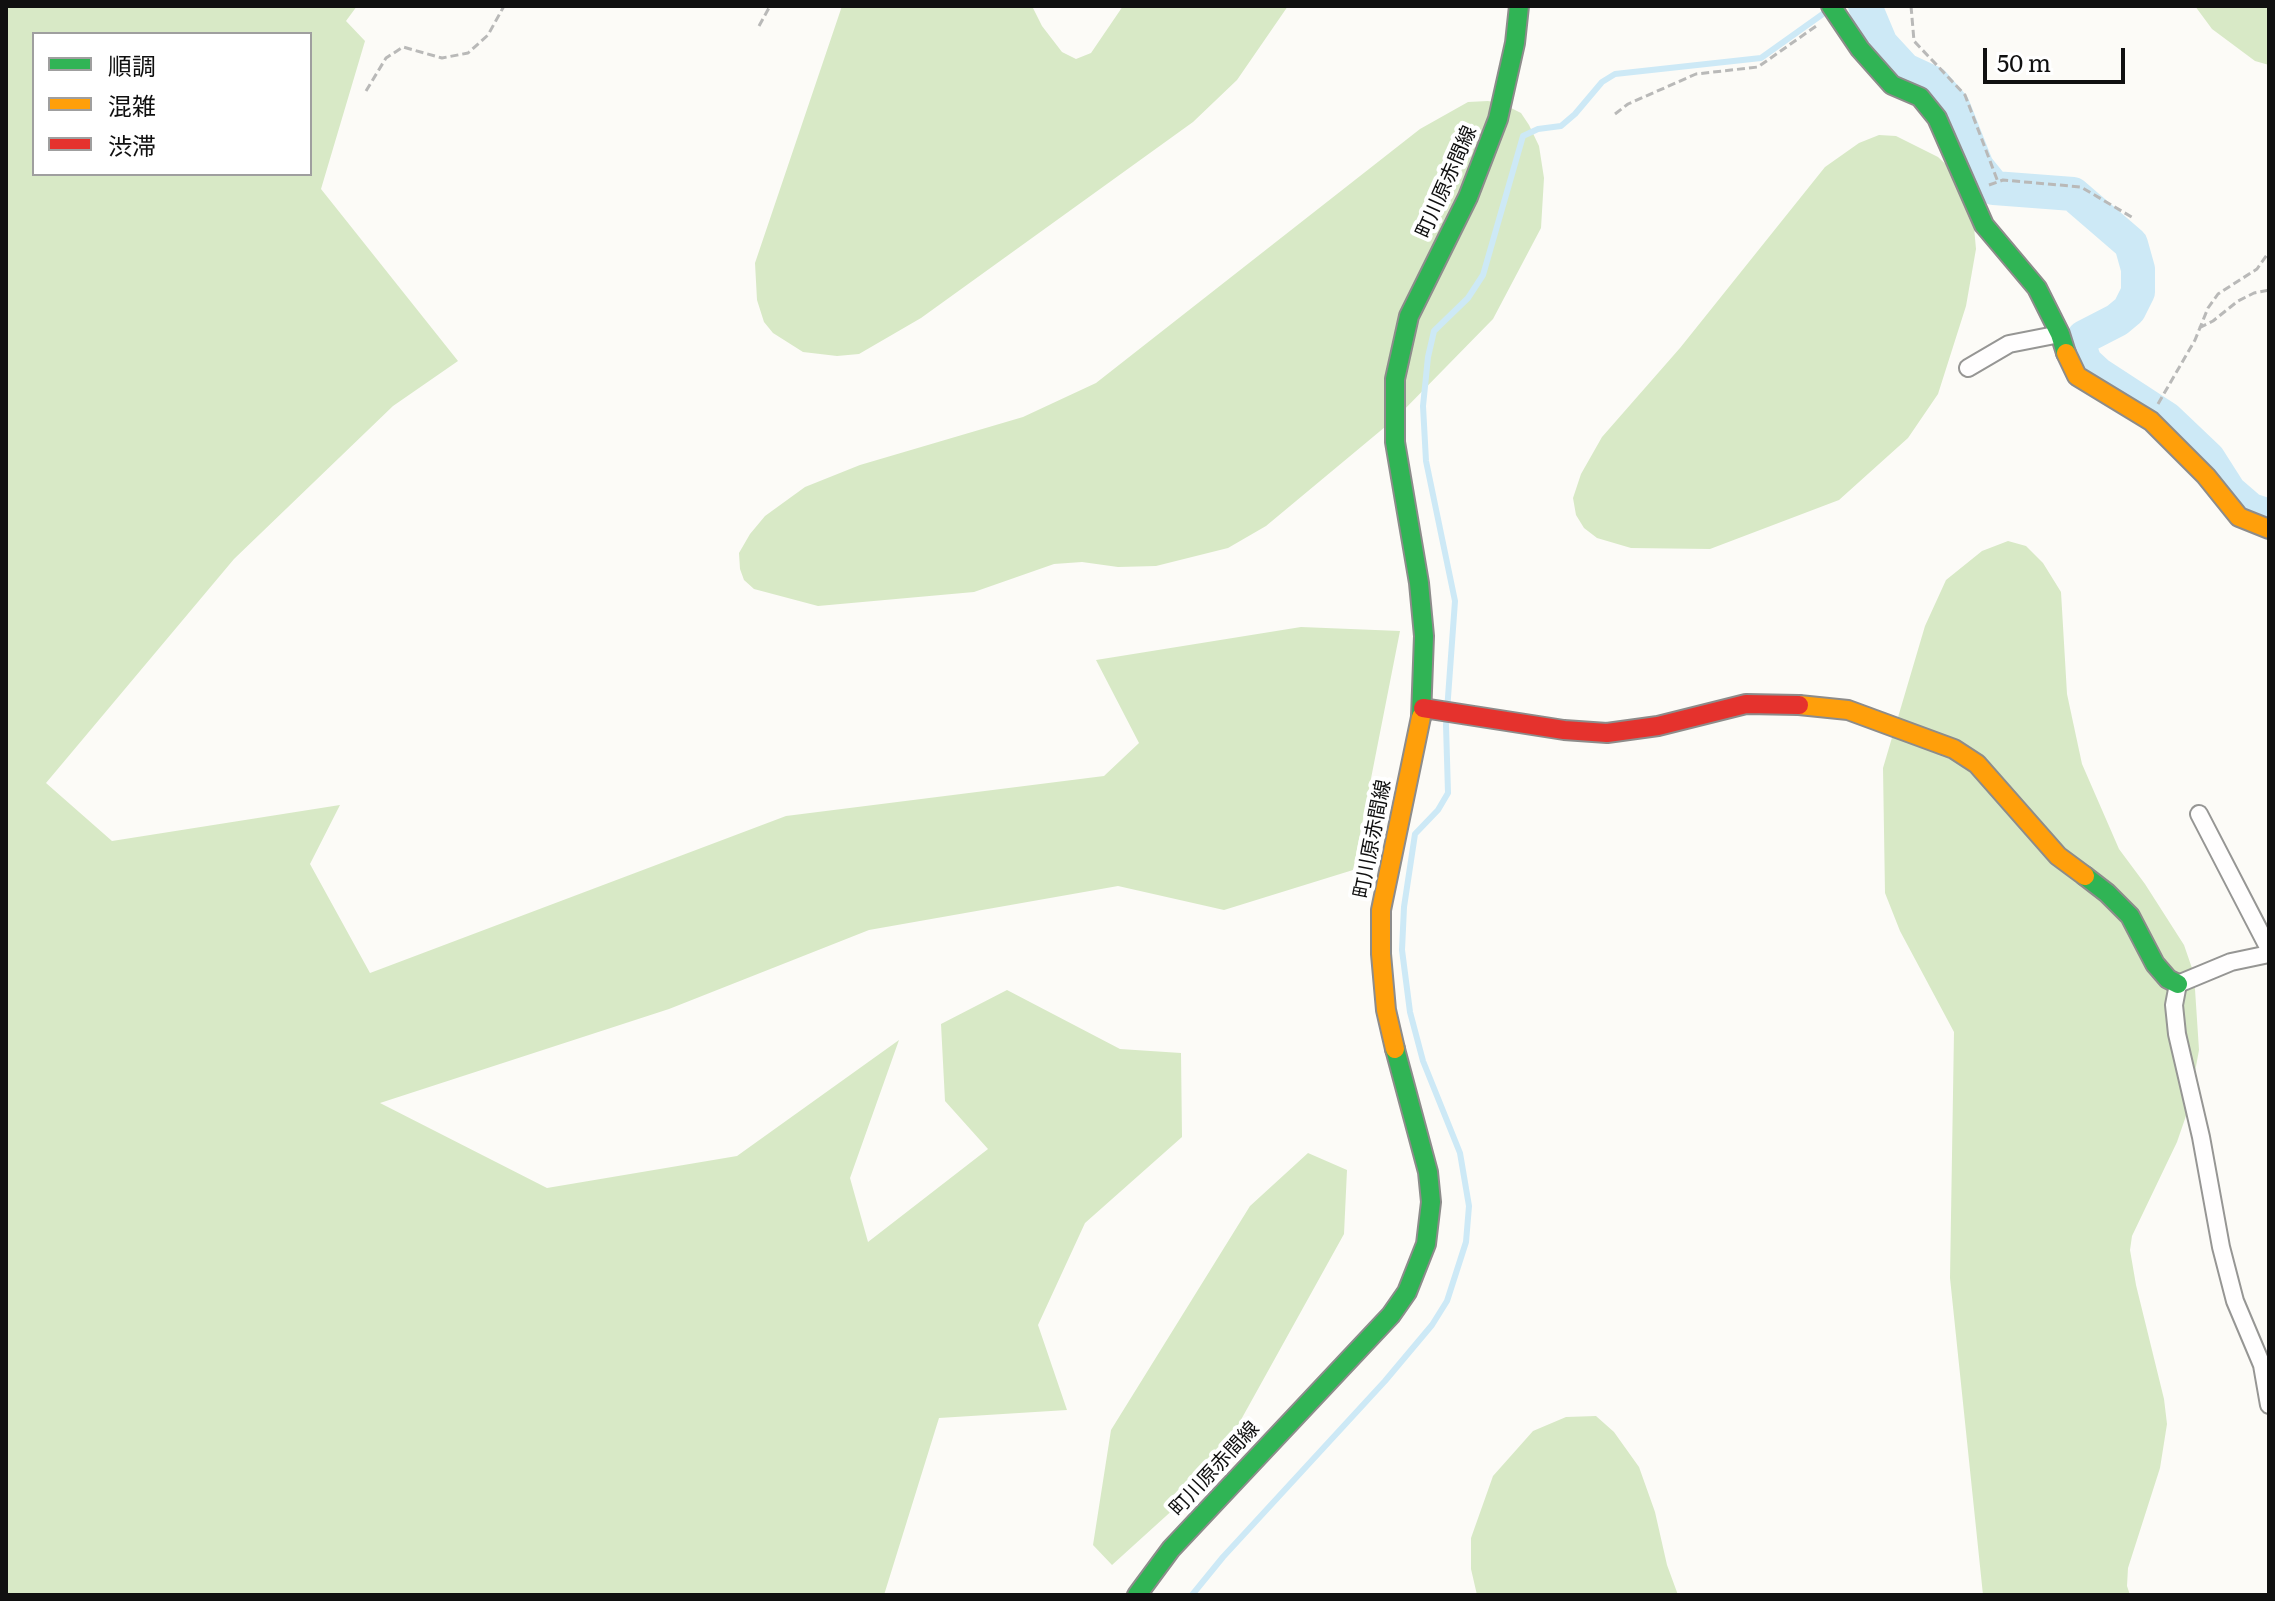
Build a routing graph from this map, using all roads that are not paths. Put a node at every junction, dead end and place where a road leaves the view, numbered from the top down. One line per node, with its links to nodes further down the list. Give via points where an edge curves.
1 (1519, 6): 6 (main road, 町川原赤間線, via 1498,119 1468,197 1409,316 1395,379 1395,442 1424,636)
2 (1833, 9): 3 (main road, via 1892,85 1920,97 1937,118 1984,225 2037,288)
3 (2060, 334): 4 (street, via 2009,344); 5 (main road, via 2077,376 2146,418 2206,476 2239,517)
4 (1968, 368)
5 (2269, 529)
6 (1423, 708): 9 (main road, via 1607,733 1746,704 1817,705 1880,721 1954,749 1977,764 2058,856 2130,916 2155,964); 11 (main road, 町川原赤間線, via 1381,910 1381,954 1386,1010 1428,1172 1426,1244 1407,1292 1391,1315 1207,1509)
7 (2199, 814): 8 (street)
8 (2269, 952): 9 (street)
9 (2178, 984): 10 (street, via 2177,1034 2221,1247 2235,1301 2262,1365)
10 (2269, 1405)
11 (1137, 1595)

